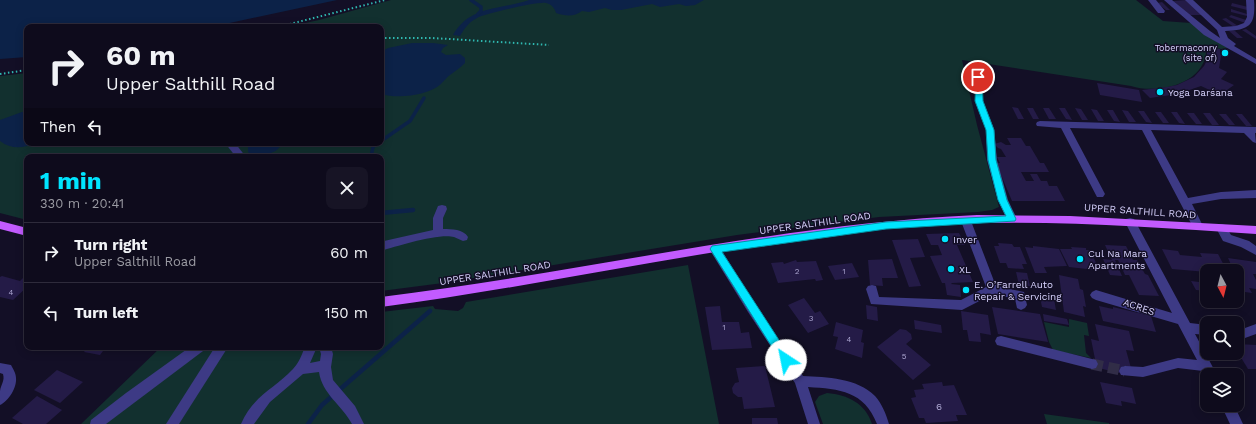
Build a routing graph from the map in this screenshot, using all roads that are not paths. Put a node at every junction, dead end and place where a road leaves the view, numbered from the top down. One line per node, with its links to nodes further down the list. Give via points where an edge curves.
1 (1152, 0): 5 (street)
2 (1168, 0): 7 (street, via 1207,34)
3 (1189, 0): 6 (street)
4 (1250, 0): 6 (street, via 1252,14 1246,27)
5 (1161, 11)
6 (1220, 29): 7 (street, via 1225,39)
7 (1242, 53): 8 (street)
8 (1256, 62)
9 (978, 65): 21 (street, via 979,101 990,130 992,160 1003,200)
10 (1040, 124): 11 (street)
11 (1064, 125): 12 (street); 17 (street)
12 (1145, 128): 13 (street); 19 (street)
13 (1251, 130): 14 (street)
14 (1256, 140)
15 (232, 146): 16 (street)
16 (239, 154)
17 (1100, 194)
18 (1256, 194): 19 (street, via 1227,194)
19 (1186, 202): 25 (street)
20 (442, 209): 29 (street, via 438,218)
21 (1012, 219): 22 (main road, UPPER SALTHILL ROAD); 23 (main road, UPPER SALTHILL ROAD, via 1067,218)
22 (966, 221): 32 (main road, UPPER SALTHILL ROAD, via 886,225); 34 (street, via 984,272)
23 (1130, 222): 25 (main road, UPPER SALTHILL ROAD); 39 (street)
24 (0, 225): 28 (main road)
25 (1198, 226): 26 (main road, UPPER SALTHILL ROAD)
26 (1221, 228): 27 (main road, UPPER SALTHILL ROAD); 33 (street, via 1227,238)
27 (1256, 230)
28 (24, 231)
29 (438, 233): 30 (street, via 455,233); 31 (street, via 394,241)
30 (463, 237)
31 (384, 246)
32 (715, 249): 37 (main road, UPPER SALTHILL ROAD); 55 (street)
33 (1256, 251)
34 (994, 288): 35 (street, via 962,305 875,301); 38 (street, via 1020,295)
35 (872, 289)
36 (1096, 295): 39 (street, ACRES, via 1120,300)
37 (384, 302)
38 (1021, 305)
39 (1184, 324): 40 (street, ACRES); 53 (street)
40 (1200, 328)
41 (1256, 329): 42 (street)
42 (1244, 333)
43 (1001, 341): 48 (street)
44 (195, 350): 58 (street)
45 (220, 350): 59 (street)
46 (310, 350): 51 (street)
47 (326, 350): 49 (street, via 328,354)
48 (1092, 364)
49 (324, 365): 51 (street); 61 (street, via 326,377)
50 (0, 368): 56 (street, via 8,369 11,375 10,383)
51 (301, 368): 60 (street, via 266,398)
52 (1200, 368): 54 (street, via 1178,363 1143,372)
53 (1208, 368)
54 (1125, 371)
55 (800, 381): 62 (street); 63 (street, via 832,383 857,390 872,403)
56 (0, 399)
57 (1231, 412): 64 (street)
58 (96, 424)
59 (172, 424)
60 (247, 424)
61 (358, 424)
62 (814, 424)
63 (883, 424)
64 (1237, 424)

